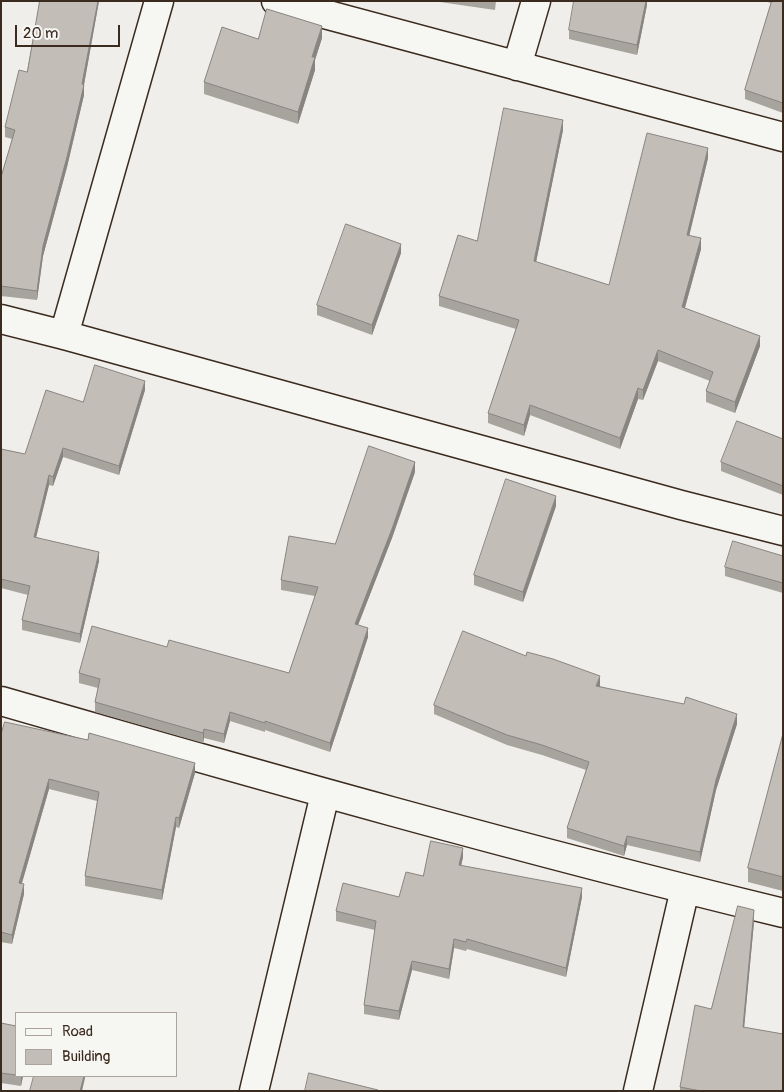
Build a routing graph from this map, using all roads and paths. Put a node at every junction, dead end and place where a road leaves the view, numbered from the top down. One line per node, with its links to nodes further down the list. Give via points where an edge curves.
1 (158, 1): 7 (street)
2 (276, 1): 4 (street)
3 (536, 1): 4 (street)
4 (517, 66): 5 (street)
5 (783, 137)
6 (1, 319): 7 (street)
7 (64, 334): 8 (street)
8 (783, 531)
9 (1, 701): 10 (street)
10 (325, 794): 11 (street); 13 (street)
11 (685, 889): 12 (street); 14 (street)
12 (783, 913)
13 (254, 1091)
14 (638, 1091)

